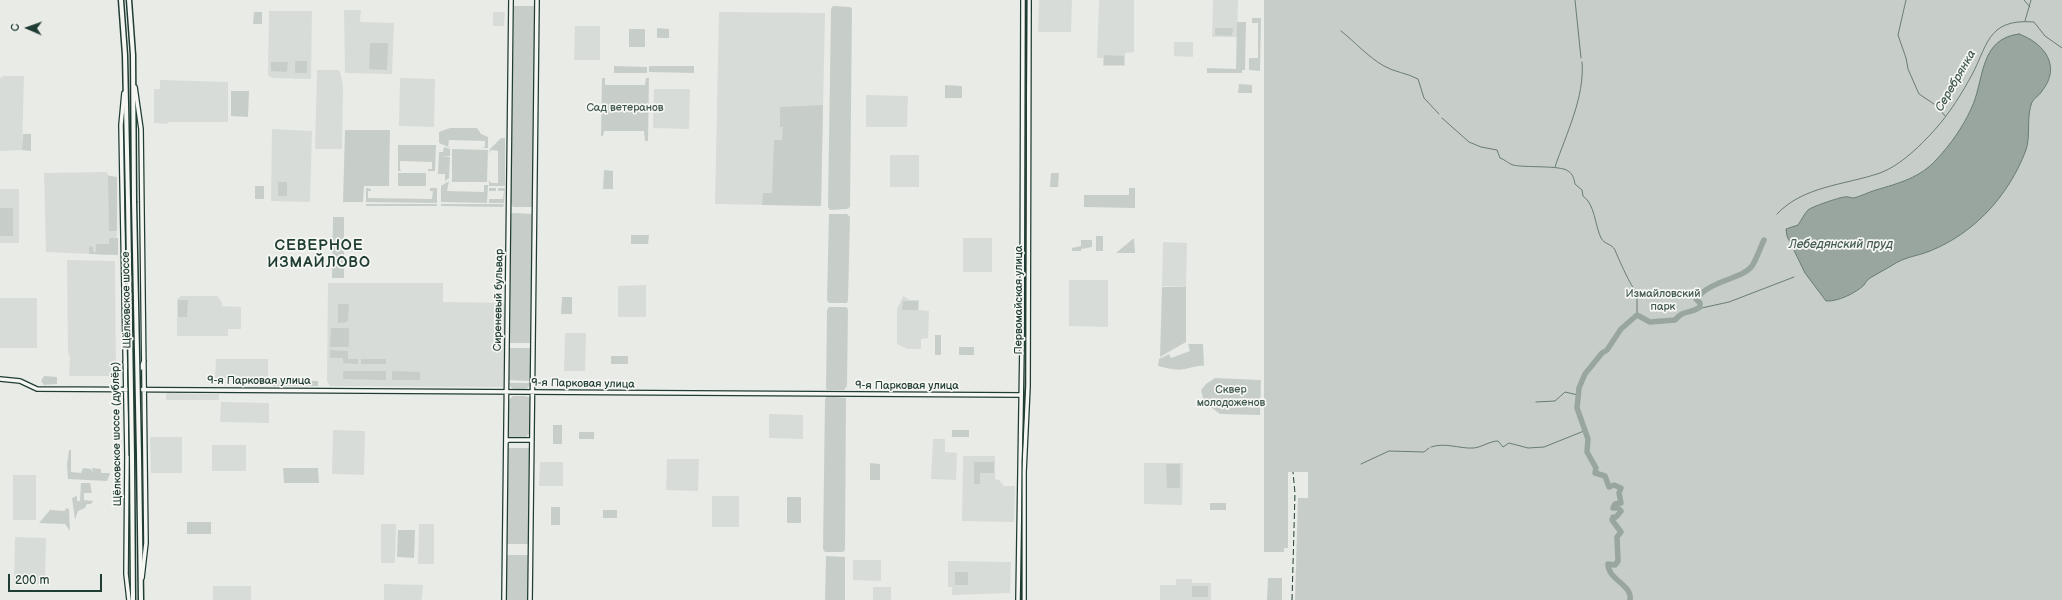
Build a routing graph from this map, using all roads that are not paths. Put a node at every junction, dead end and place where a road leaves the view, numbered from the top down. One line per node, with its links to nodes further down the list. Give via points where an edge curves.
1 (121, 0): 8 (main road, Щёлковское шоссе)
2 (129, 0): 7 (main road, Щёлковское шоссе)
3 (511, 0): 14 (main road, Сиреневый бульвар)
4 (538, 0): 15 (main road)
5 (1023, 0): 16 (main road, Первомайская улица)
6 (1029, 0): 26 (main road, Первомайская улица, via 1028,386 1024,472)
7 (133, 76): 9 (main road, via 141,121); 19 (main road, Щёлковское шоссе, bridge)
8 (126, 78): 10 (main road, Щёлковское шоссе (дублёр), via 121,124); 21 (main road, Щёлковское шоссе, bridge)
9 (144, 360): 10 (main road, via 140,369 135,370 130,369); 13 (main road)
10 (125, 361): 12 (main road, Щёлковское шоссе (дублёр))
11 (0, 378): 12 (main road, 9-я Парковая улица, via 20,381 37,389)
12 (125, 389): 13 (main road, 9-я Парковая улица); 20 (main road, Щёлковское шоссе (дублёр), via 126,574)
13 (145, 390): 14 (main road, 9-я Парковая улица); 19 (main road, via 146,543)
14 (507, 392): 15 (main road, 9-я Парковая улица); 18 (main road, Сиреневый бульвар)
15 (533, 392): 16 (main road, 9-я Парковая улица); 17 (main road)
16 (1021, 395): 25 (main road, Первомайская улица)
17 (532, 440): 18 (main road); 24 (main road)
18 (506, 442): 23 (main road, Сиреневый бульвар)
19 (141, 591): 22 (main road, Щёлковское шоссе)
20 (129, 600)
21 (133, 600)
22 (141, 600)
23 (504, 600)
24 (530, 600)
25 (1018, 600)
26 (1024, 600)

